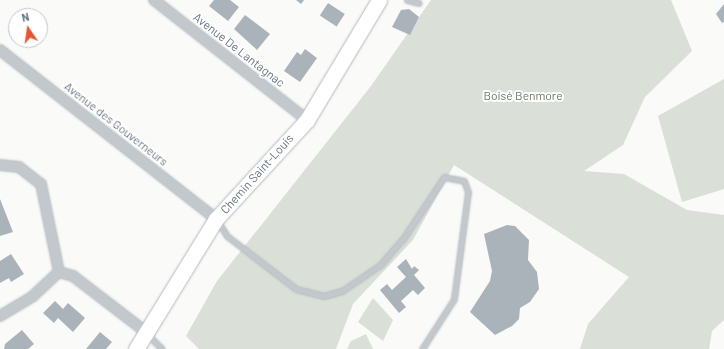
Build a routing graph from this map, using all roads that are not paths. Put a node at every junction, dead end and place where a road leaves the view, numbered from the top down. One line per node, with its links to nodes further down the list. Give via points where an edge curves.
1 (154, 0): 6 (street, Avenue De Lantagnac)
2 (407, 0): 4 (lane)
3 (373, 2): 6 (street, Chemin Saint-Louis)
4 (419, 4)
5 (0, 50): 8 (street, Avenue des Gouverneurs)
6 (307, 120): 8 (street, Chemin Saint-Louis)
7 (0, 165): 9 (street, via 19,167 41,184)
8 (216, 219): 11 (street, Chemin Saint-Louis); 14 (lane, via 228,236 296,289 324,296 342,291 380,265 403,239 444,177 464,181 468,192 454,299)
9 (59, 272): 10 (street, via 33,296); 11 (street, via 73,276)
10 (0, 316)
11 (146, 332): 12 (street, Chemin Saint-Louis); 13 (lane)
12 (136, 349)
13 (162, 349)
14 (422, 349)

